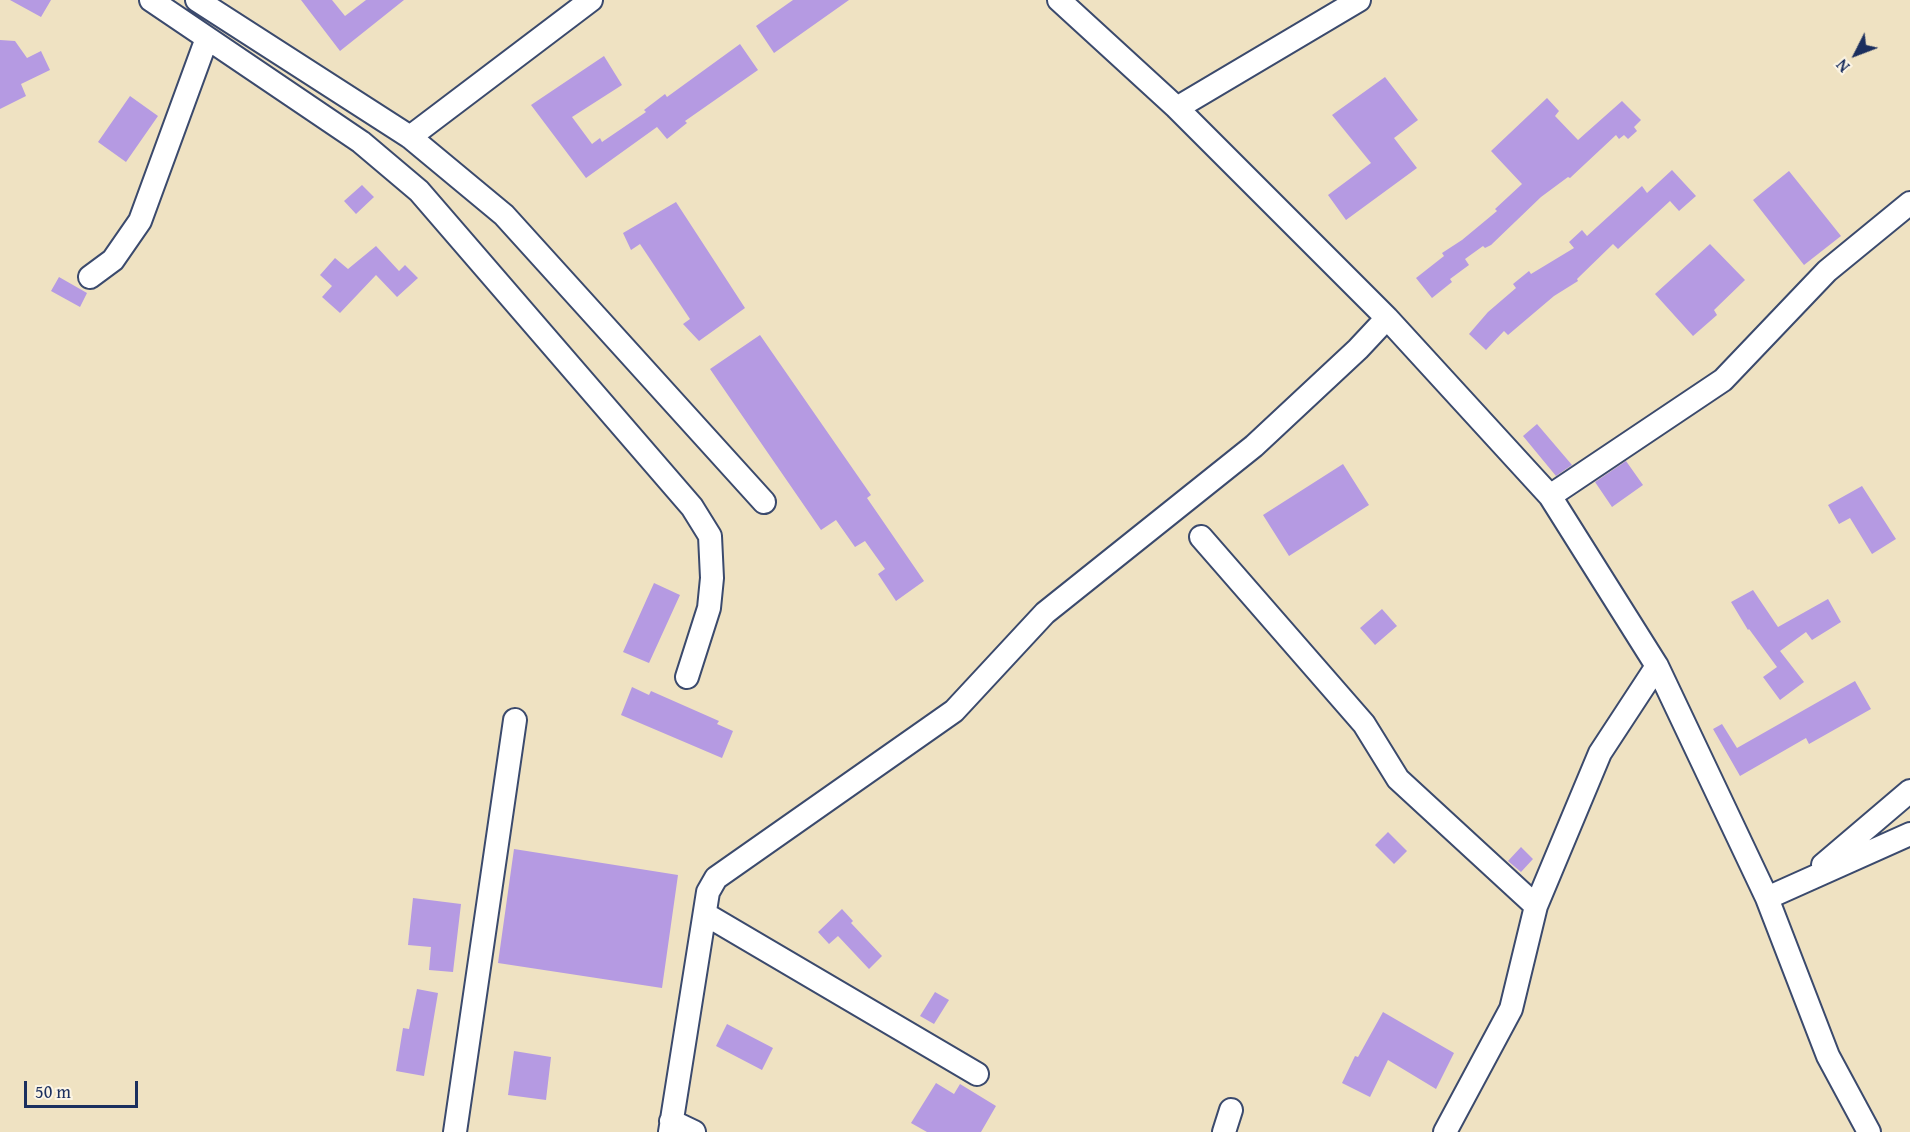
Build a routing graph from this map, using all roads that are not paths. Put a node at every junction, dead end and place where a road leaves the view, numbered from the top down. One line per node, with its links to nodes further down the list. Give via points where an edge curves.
1 (151, 0): 6 (street)
2 (197, 0): 8 (street)
3 (591, 0): 8 (street)
4 (1059, 0): 7 (street)
5 (1359, 0): 7 (street)
6 (207, 38): 10 (street, via 140,221 113,260); 16 (street, via 361,142 419,191 692,507 711,536 712,578 709,608)
7 (1177, 108): 11 (street)
8 (410, 137): 13 (street, via 504,215)
9 (1910, 203): 12 (street, via 1827,272 1723,380)
10 (90, 277)
11 (1387, 318): 12 (street); 23 (street, via 1254,446 1045,613 954,711 716,878 708,892)
12 (1550, 496): 15 (street)
13 (764, 501)
14 (1201, 537): 22 (street, via 1364,724 1398,778)
15 (1657, 666): 21 (street); 22 (street, via 1600,753)
16 (687, 677)
17 (515, 720): 27 (street)
18 (1910, 791): 20 (street)
19 (1910, 834): 20 (street)
20 (1803, 882): 21 (street)
21 (1767, 898): 31 (street, via 1828,1056)
22 (1536, 906): 30 (street, via 1510,1009)
23 (705, 914): 24 (street); 26 (street)
24 (977, 1074)
25 (1231, 1110): 29 (street)
26 (671, 1127): 28 (street)
27 (455, 1132)
28 (694, 1132)
29 (1224, 1132)
30 (1444, 1132)
31 (1869, 1132)

